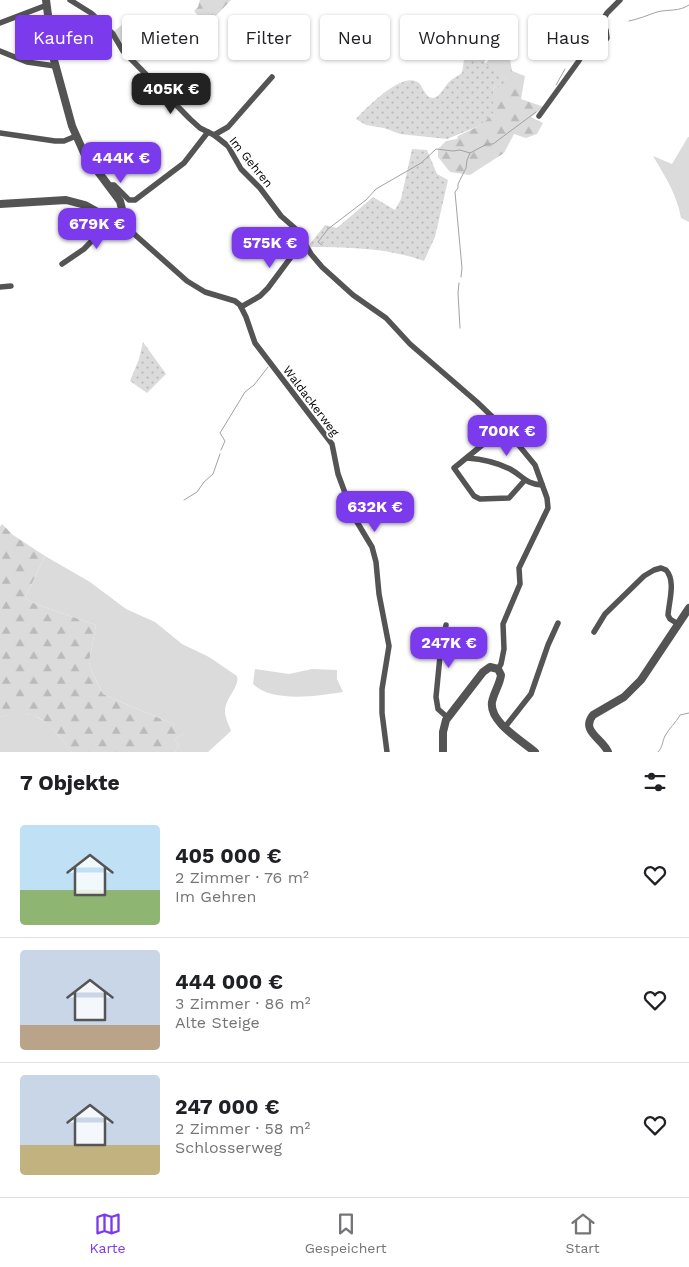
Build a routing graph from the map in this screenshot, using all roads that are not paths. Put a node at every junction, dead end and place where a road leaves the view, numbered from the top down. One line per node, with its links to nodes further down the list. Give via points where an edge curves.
1 (70, 0): 11 (street, Im Gehren, via 98,19 139,68 190,119)
2 (620, 0): 4 (street)
3 (48, 2): 5 (street); 8 (street)
4 (606, 15)
5 (0, 23)
6 (0, 51): 8 (street, via 25,62)
7 (578, 60): 10 (street)
8 (55, 66): 14 (street)
9 (272, 77): 13 (street, via 228,127)
10 (540, 116)
11 (208, 132): 13 (street, Im Gehren); 15 (street, via 184,163 134,200 114,185)
12 (0, 133): 14 (street, via 57,142)
13 (214, 135): 18 (street, Im Gehren, via 229,147 241,169)
14 (76, 136): 15 (street)
15 (108, 185): 17 (street, via 121,204 121,211)
16 (0, 204): 17 (street, via 66,200 85,205 106,217)
17 (115, 217): 19 (street, via 84,248); 22 (street, via 187,281 205,292 235,301)
18 (303, 241): 22 (street, via 268,288); 23 (street, Im Gehren, via 324,270 386,318 410,344)
19 (62, 264)
20 (11, 286): 21 (street)
21 (0, 287)
22 (241, 307): 35 (street, Waldackerweg, via 255,343 332,444 338,474 354,516 374,554 389,646 382,690)
23 (503, 428): 24 (street); 26 (street, Im Gehren, via 535,465)
24 (468, 458): 25 (street, via 502,466); 25 (street, via 454,468 478,499 509,498)
25 (525, 480): 26 (street)
26 (542, 485): 32 (street, Im Gehren, via 548,510 518,568 520,584 503,624 504,649)
27 (689, 608): 29 (street)
28 (558, 623): 34 (street, via 532,691)
29 (678, 624): 31 (street, via 668,615 670,575 659,568 644,576 607,611); 38 (street, via 638,684 624,697 590,718 590,730 604,743)
30 (446, 625): 33 (street, via 436,699 439,711)
31 (594, 632)
32 (498, 669): 33 (street, via 485,669); 34 (street, via 501,678 493,697 492,710)
33 (447, 717): 36 (street, via 443,732)
34 (505, 727): 37 (street)
35 (387, 752)
36 (444, 752)
37 (535, 752)
38 (608, 752)

